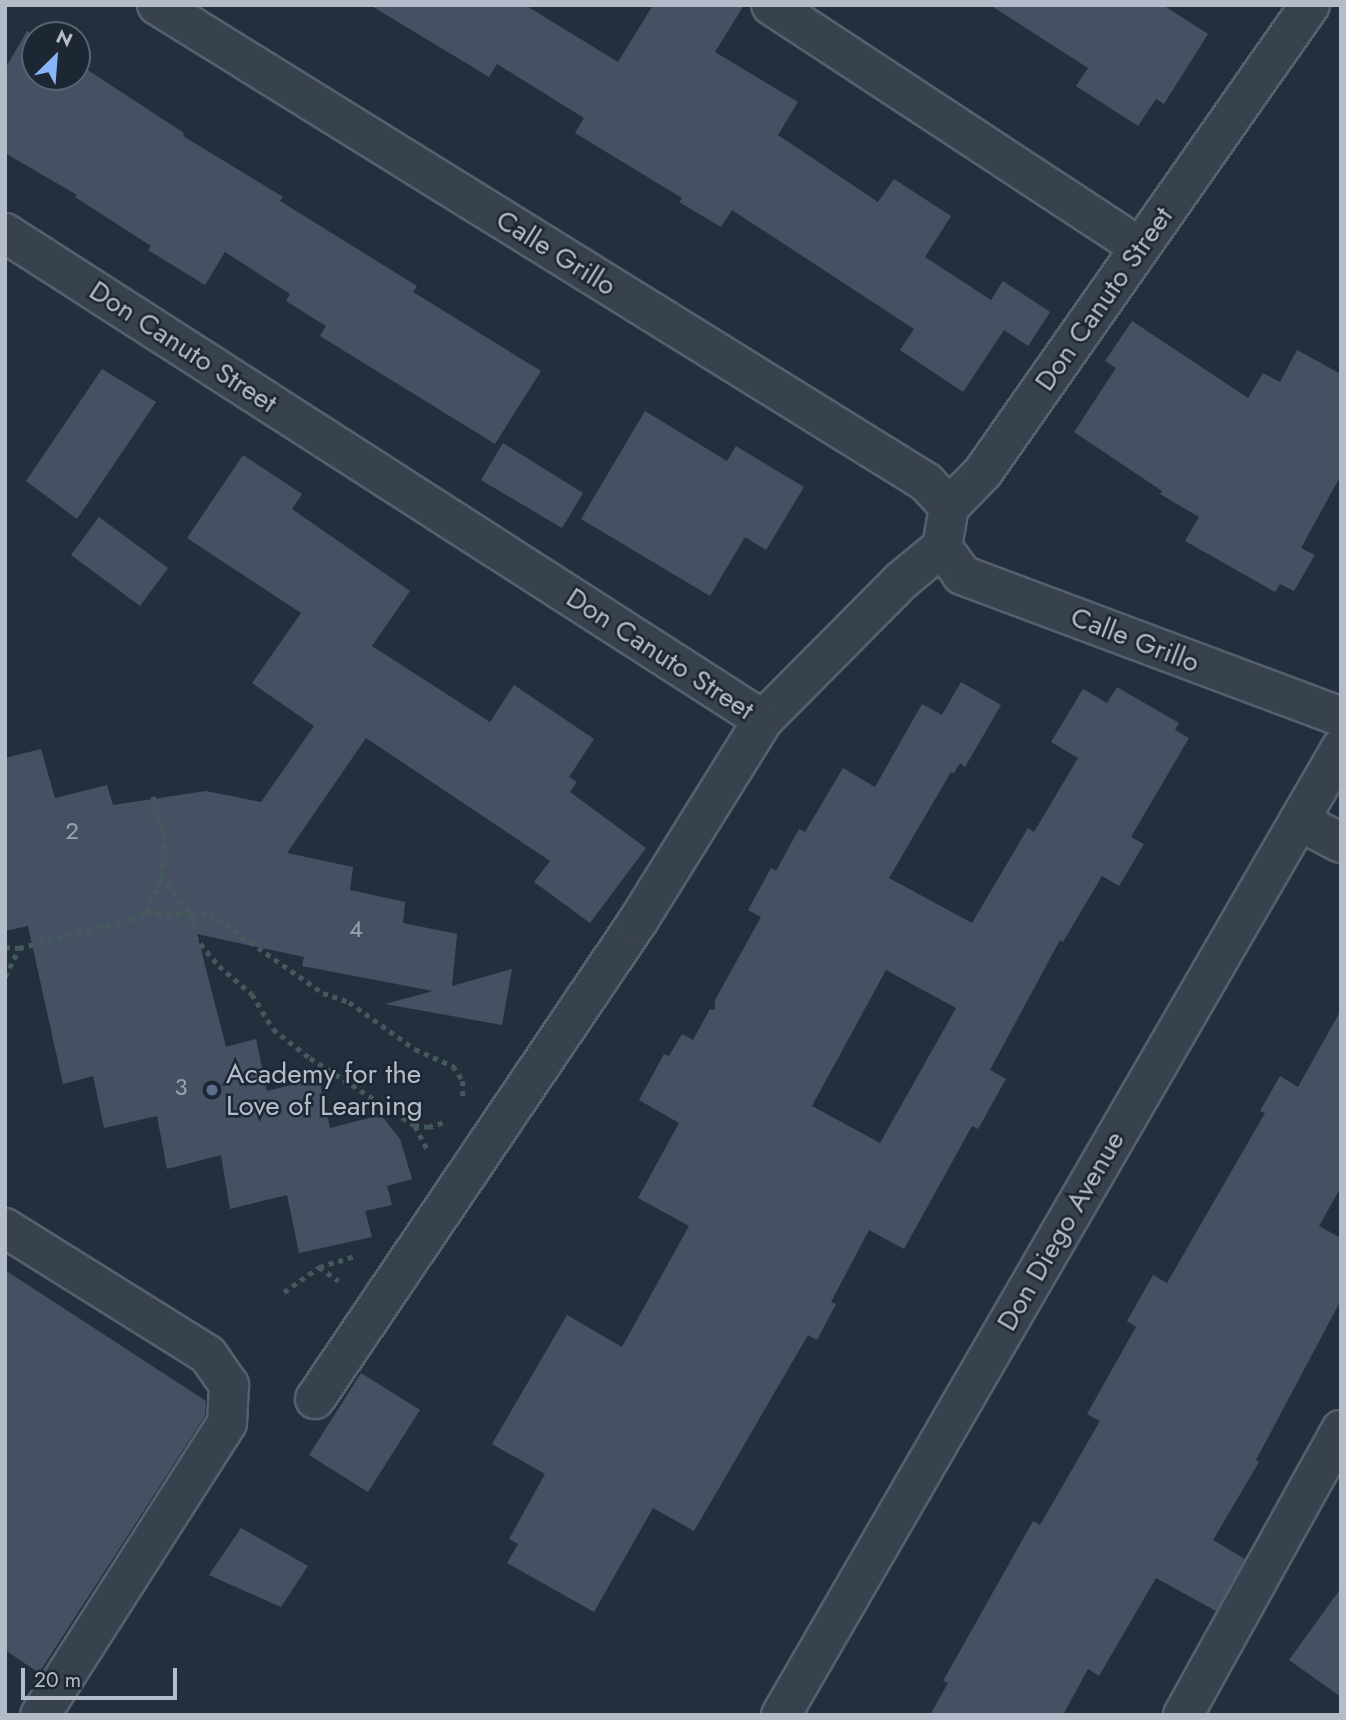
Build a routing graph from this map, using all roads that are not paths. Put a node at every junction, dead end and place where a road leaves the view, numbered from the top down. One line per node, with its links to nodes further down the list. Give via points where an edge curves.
1 (157, 5): 4 (street, Calle Grillo)
2 (771, 5): 6 (street)
3 (1310, 5): 6 (street, Don Canuto Street)
4 (197, 16): 7 (street, Calle Grillo, via 926,482)
5 (5, 233): 10 (street, Don Canuto Street)
6 (1140, 247): 7 (street, Don Canuto Street, via 983,472)
7 (949, 507): 8 (street)
8 (942, 547): 9 (street, Calle Grillo, via 962,575); 10 (street, Don Canuto Street, via 902,580)
9 (1341, 717)
10 (763, 720): 15 (street, via 638,920)
11 (1341, 748): 12 (street, Don Diego Avenue)
12 (1299, 821): 13 (street); 18 (street, Don Diego Avenue)
13 (1341, 843)
14 (5, 1228): 17 (street, via 208,1355 229,1385 227,1423)
15 (315, 1399)
16 (1341, 1430): 19 (street)
17 (40, 1715)
18 (781, 1715)
19 (1183, 1715)

